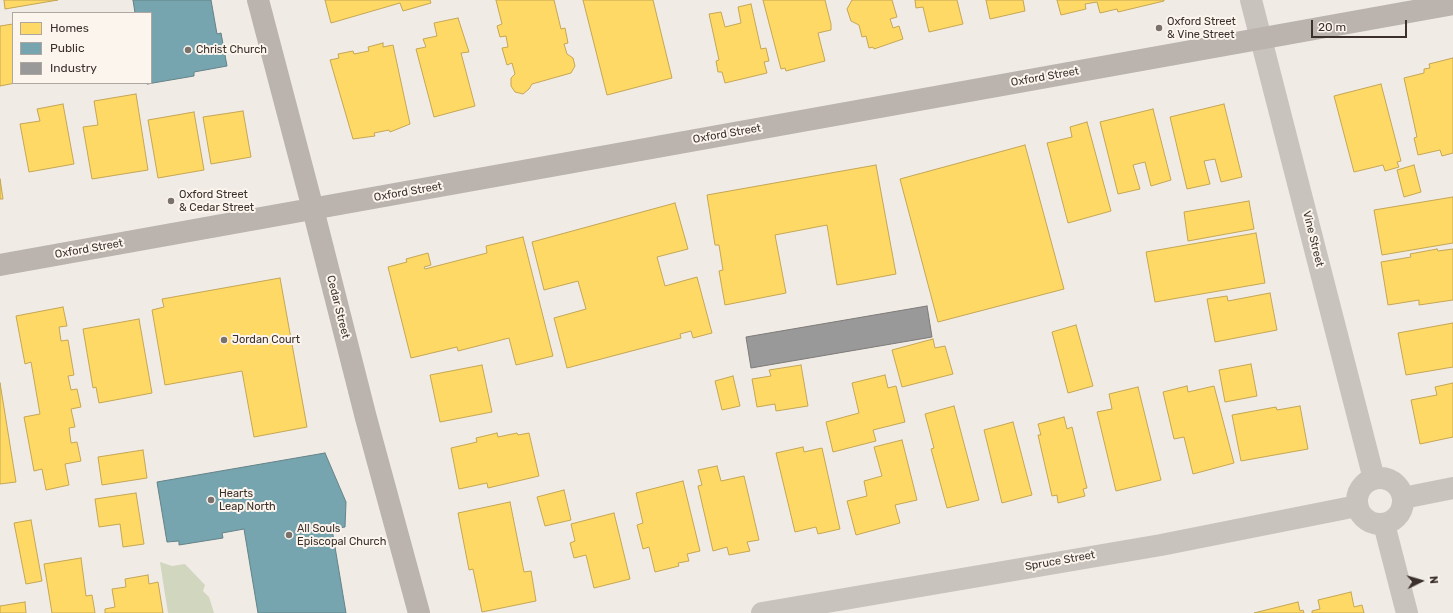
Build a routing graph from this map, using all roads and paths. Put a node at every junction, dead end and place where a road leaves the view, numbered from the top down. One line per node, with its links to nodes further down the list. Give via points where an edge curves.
1 (258, 0): 5 (street, Cedar Street)
2 (1251, 0): 4 (street, Vine Street)
3 (1453, 4): 4 (street, Oxford Street)
4 (1261, 38): 5 (street, Oxford Street); 7 (street, Vine Street)
5 (313, 209): 6 (street, Oxford Street); 12 (street, Cedar Street)
6 (0, 265)
7 (1374, 479): 9 (street, via 1389,480 1400,490); 10 (street, via 1367,482 1359,492)
8 (1453, 488): 9 (street)
9 (1403, 498): 11 (street, via 1401,511 1391,522)
10 (1357, 506): 11 (street, via 1364,518 1370,522); 13 (street, Spruce Street, via 1161,545)
11 (1384, 524): 14 (street)
12 (418, 613)
13 (762, 613)
14 (1407, 613)

